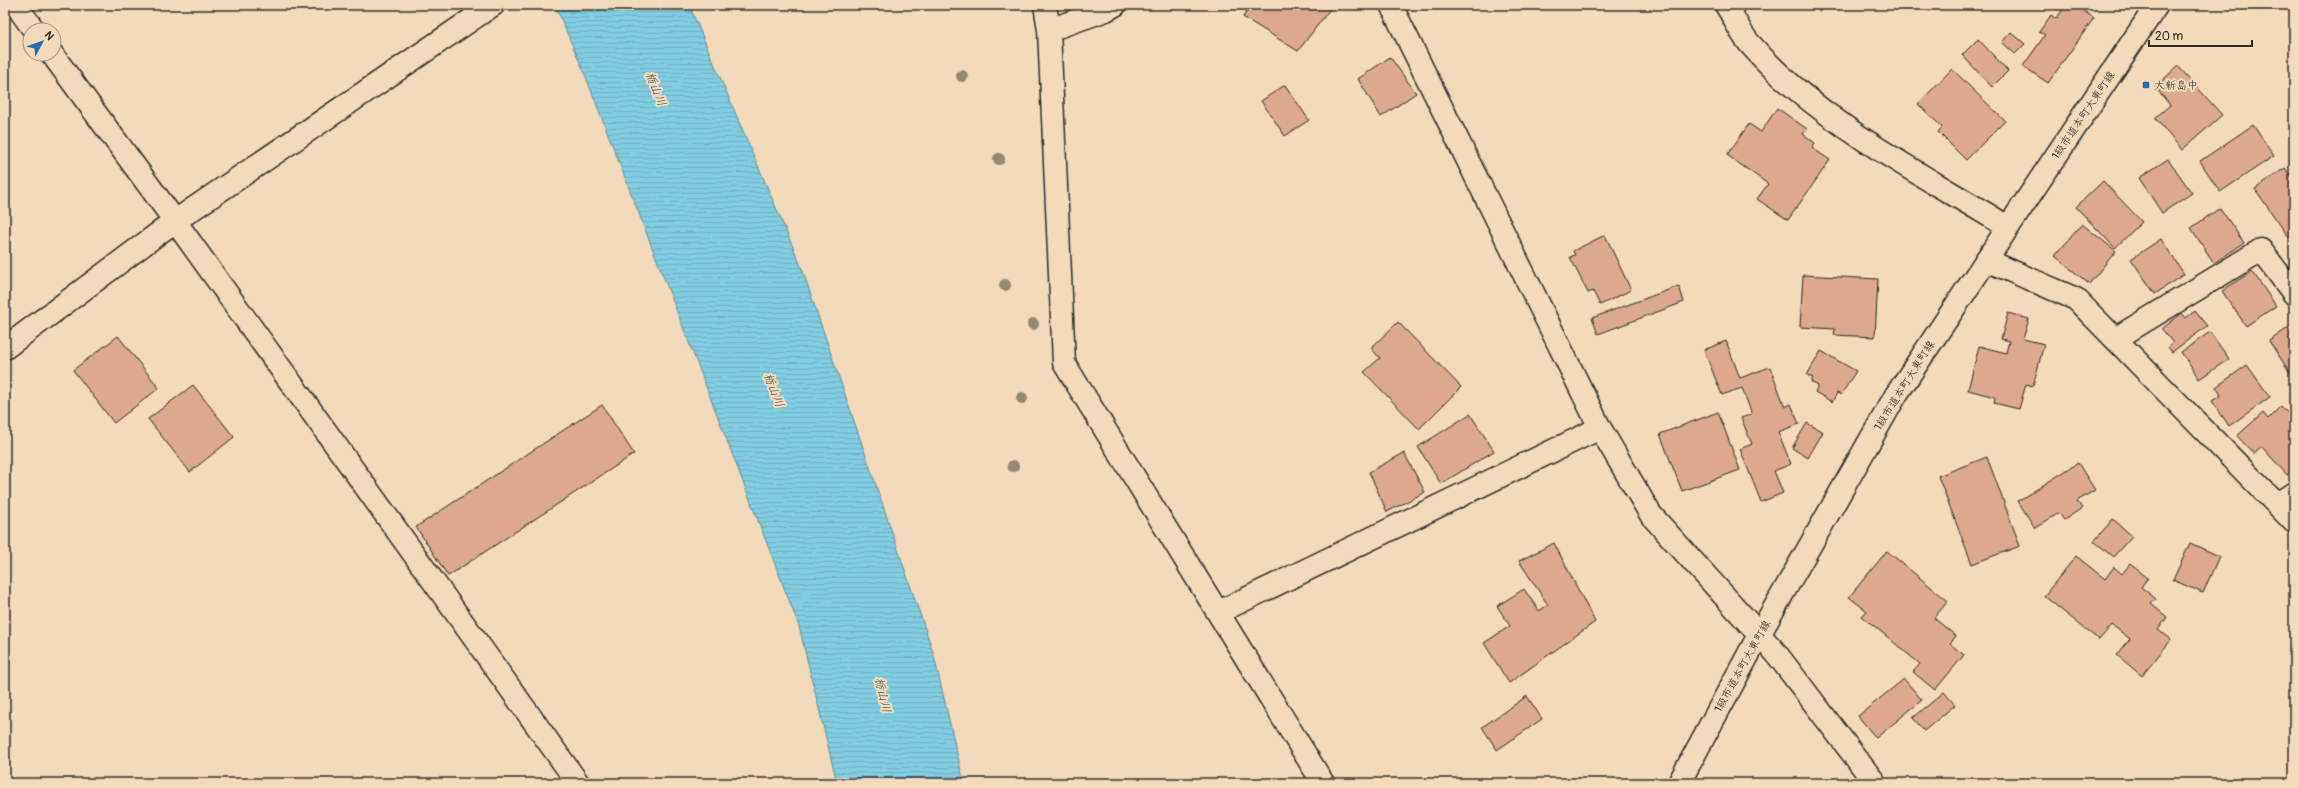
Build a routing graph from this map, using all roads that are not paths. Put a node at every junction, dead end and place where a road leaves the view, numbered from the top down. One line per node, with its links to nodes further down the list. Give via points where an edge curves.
1 (16, 5): 8 (street)
2 (493, 5): 11 (street)
3 (1045, 5): 9 (street)
4 (1115, 5): 9 (street)
5 (1391, 5): 17 (street)
6 (1726, 5): 12 (street, via 1749,42 1794,89 1849,129)
7 (2157, 5): 12 (street, 1級市道本町大東町線)
8 (28, 22)
9 (1048, 30): 20 (street, via 1064,363)
10 (58, 62): 11 (street)
11 (175, 222): 16 (street); 22 (street)
12 (2008, 227): 13 (street, 1級市道本町大東町線)
13 (1986, 260): 15 (street, via 2076,299); 21 (street, 1級市道本町大東町線, via 1896,395)
14 (2294, 294): 15 (street, via 2261,250)
15 (2115, 339): 18 (street)
16 (5, 348)
17 (1600, 428): 20 (street); 21 (street, via 1651,515)
18 (2285, 499): 19 (street)
19 (2294, 522)
20 (1219, 612): 23 (street)
21 (1759, 635): 24 (street, 1級市道本町大東町線); 25 (street, via 1776,653)
22 (578, 783)
23 (1323, 783)
24 (1679, 783)
25 (1875, 783)

